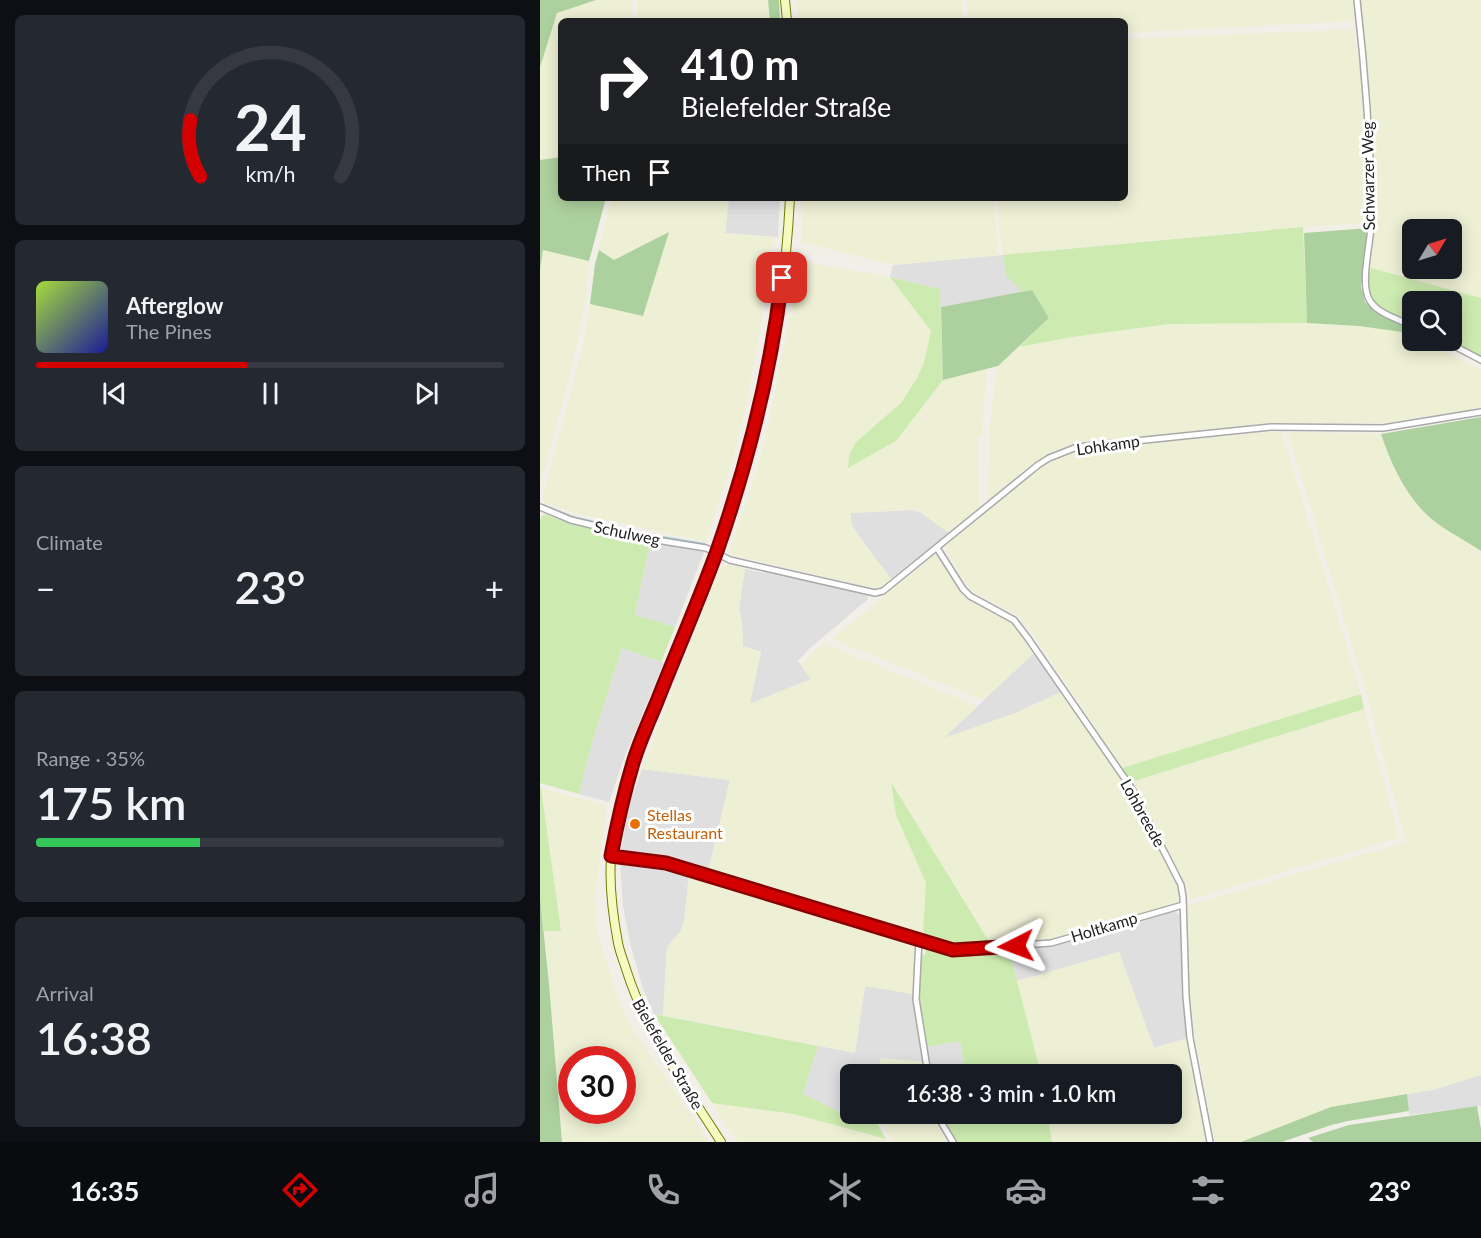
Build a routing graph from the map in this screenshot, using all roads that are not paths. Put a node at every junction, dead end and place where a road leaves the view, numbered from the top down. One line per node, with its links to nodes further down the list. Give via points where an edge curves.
1 (786, 0): 3 (main road)
2 (1357, 0): 5 (street, Schwarzer Weg, via 1372,213 1364,286 1368,300 1377,310)
3 (787, 18)
4 (789, 201): 11 (main road, Bielefelder Straße, via 778,311 761,404)
5 (1402, 321)
6 (1462, 350): 7 (street)
7 (1481, 360)
8 (1481, 412): 10 (street, Lohkamp, via 1383,428 1271,427 1077,447 1038,465)
9 (540, 507): 11 (street, Schulweg, via 571,520)
10 (937, 548): 11 (street, Lohkamp, via 883,591 875,593 730,560); 13 (street, Lohbreede, via 970,596 1014,620 1126,780 1176,875)
11 (716, 553): 12 (main road, Bielefelder Straße, via 634,760)
12 (611, 856): 14 (street, Holtkamp, via 666,863); 17 (main road, Bielefelder Straße, via 618,945 634,993 648,1025)
13 (1183, 905): 14 (street, Holtkamp, via 1038,945 953,950); 19 (street, Lohbreede, via 1190,1038)
14 (918, 939): 15 (street, via 916,999)
15 (926, 1064)
16 (943, 1124): 18 (street)
17 (721, 1142)
18 (953, 1142)
19 (1210, 1142)

